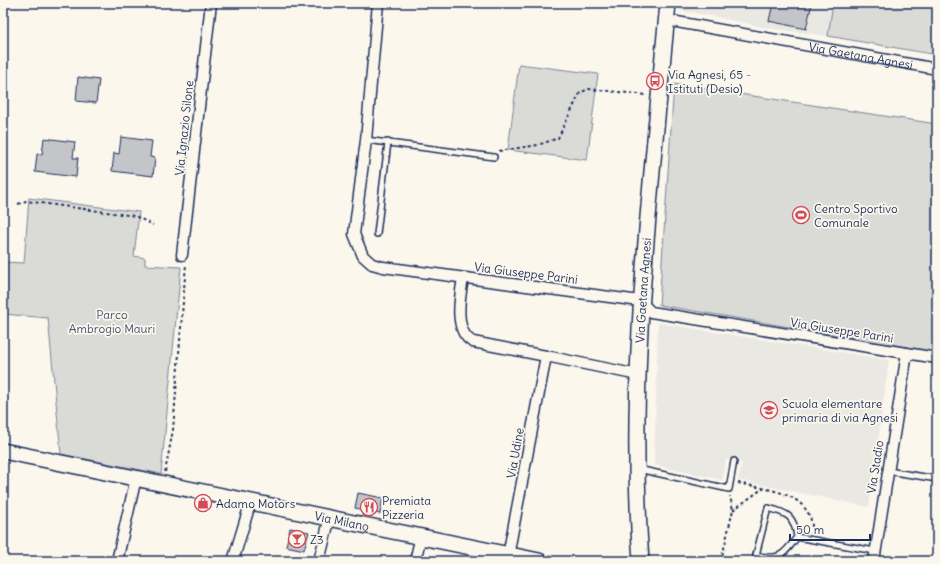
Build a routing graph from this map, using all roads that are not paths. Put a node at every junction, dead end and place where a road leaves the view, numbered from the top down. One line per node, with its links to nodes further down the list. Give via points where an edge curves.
1 (211, 3): 10 (street, Via Ignazio Silone)
2 (378, 3): 6 (street, Via Giuseppe Parini)
3 (668, 3): 4 (street, Via Gaetana Agnesi)
4 (666, 20): 5 (street, Via Gaetana Agnesi); 12 (street, Via Gaetana Agnesi)
5 (937, 69)
6 (366, 140): 7 (lane); 11 (street, Via Giuseppe Parini, via 354,234 363,256 372,264 383,267)
7 (388, 142): 8 (lane); 9 (lane)
8 (494, 157)
9 (377, 234)
10 (182, 255)
11 (463, 278): 12 (street, Via Giuseppe Parini); 14 (street, via 459,305 465,338 473,342)
12 (640, 301): 13 (street, Via Giuseppe Parini, via 651,312); 16 (street, Via Gaetana Agnesi)
13 (907, 353): 15 (street, Via Giuseppe Parini); 20 (street, Via Stadio)
14 (546, 356): 16 (street); 28 (street, Via Udine)
15 (937, 358)
16 (638, 375): 19 (street, Via Gaetana Agnesi)
17 (3, 451): 21 (street, Via Milano)
18 (734, 461): 19 (lane, via 729,489)
19 (637, 469): 34 (street, Via Gaetana Agnesi)
20 (888, 471): 22 (lane); 27 (street, Via Stadio)
21 (136, 478): 23 (street, Via Milano); 29 (street)
22 (937, 479)
23 (251, 501): 24 (street, Via Milano); 30 (street)
24 (330, 517): 25 (street, Via Milano); 31 (street)
25 (421, 536): 28 (street, Via Milano); 32 (street)
26 (797, 536): 26 (lane, via 795,522 784,512 768,508 756,555 770,558 785,554); 27 (lane)
27 (875, 551): 35 (street, Via Stadio)
28 (508, 558): 33 (street, Via Milano)
29 (117, 561)
30 (233, 561)
31 (319, 561)
32 (415, 561)
33 (539, 561)
34 (641, 561)
35 (874, 561)

